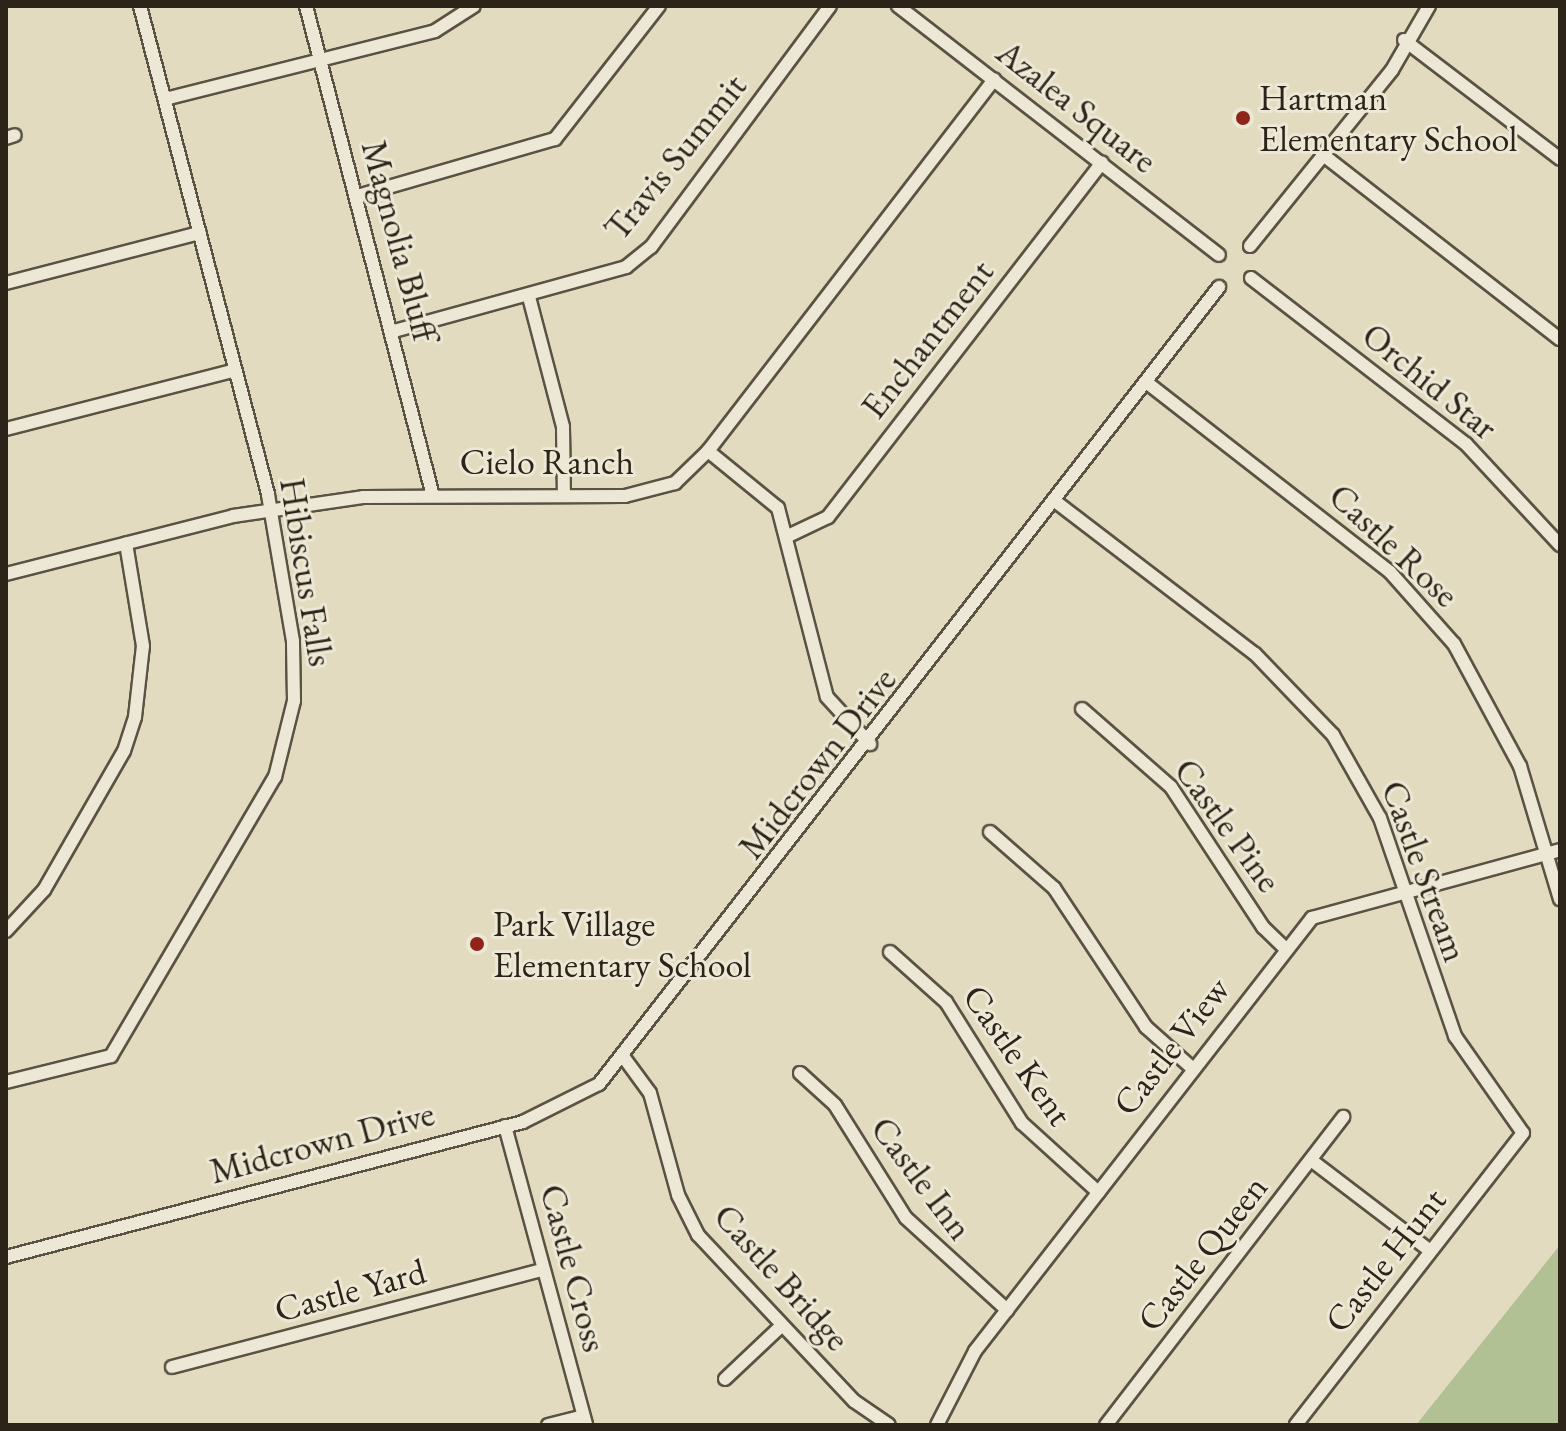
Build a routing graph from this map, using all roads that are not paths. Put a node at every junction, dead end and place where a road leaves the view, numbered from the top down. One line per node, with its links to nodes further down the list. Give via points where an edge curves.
1 (140, 6): 11 (street, Hibiscus Falls)
2 (306, 6): 9 (street, Magnolia Bluff)
3 (474, 6): 9 (street, via 435,31)
4 (659, 6): 15 (street, via 555,139 526,153)
5 (830, 6): 22 (street, Travis Summit, via 651,247 600,279)
6 (898, 6): 10 (street, Azalea Square)
7 (1428, 7): 8 (street)
8 (1406, 42): 12 (street); 13 (street)
9 (320, 60): 11 (street); 15 (street, Magnolia Bluff)
10 (994, 79): 14 (street, Azalea Square); 28 (street, Cielo Ranch)
11 (165, 99): 16 (street, Hibiscus Falls)
12 (1322, 154): 17 (street); 24 (street)
13 (1560, 159)
14 (1102, 162): 18 (street, Azalea Square); 33 (street, Enchantment, via 828,517)
15 (357, 196): 23 (street, Magnolia Bluff)
16 (200, 233): 20 (street); 25 (street, Hibiscus Falls)
17 (1250, 246)
18 (1219, 255)
19 (1251, 278): 35 (street, Orchid Star, via 1466,444)
20 (6, 283)
21 (1219, 287): 26 (street, Midcrown Drive)
22 (529, 297): 23 (street, Travis Summit); 30 (street, via 563,427)
23 (394, 331): 29 (street, Magnolia Bluff)
24 (1560, 339)
25 (235, 370): 27 (street); 32 (street, Hibiscus Falls)
26 (1146, 382): 31 (street, Midcrown Drive); 41 (street, Castle Rose, via 1344,533 1420,603 1496,713)
27 (6, 429)
28 (708, 451): 30 (street, Cielo Ranch, via 657,490); 33 (street, via 772,500)
29 (432, 492): 30 (street, Cielo Ranch); 32 (street, Cielo Ranch)
30 (564, 495)
31 (1056, 502): 38 (street, Midcrown Drive); 42 (street, Castle Stream, via 1255,654 1307,704 1356,770)
32 (271, 510): 34 (street, Cielo Ranch); 50 (street, Hibiscus Falls, via 295,670 275,777 111,1056)
33 (788, 536): 38 (street, via 827,697)
34 (126, 543): 36 (street, Cielo Ranch); 44 (street, via 143,646 135,717 124,751 44,890)
35 (1560, 545)
36 (6, 574)
37 (1082, 709): 45 (street, Castle Pine, via 1171,787 1263,927)
38 (870, 744): 47 (street, Midcrown Drive)
39 (990, 832): 48 (street, via 1054,888 1146,1027)
40 (1560, 850): 41 (street, Castle View)
41 (1546, 854): 42 (street, Castle View); 43 (street, Castle Rose)
42 (1405, 890): 45 (street, Castle View, via 1324,912); 53 (street, Castle Stream, via 1455,1036)
43 (1560, 899)
44 (6, 931)
45 (1285, 948): 48 (street, Castle View)
46 (890, 952): 55 (street, Castle Kent, via 946,1002 1022,1123)
47 (625, 1059): 52 (street, Midcrown Drive, via 580,1098); 60 (street, Castle Bridge, via 650,1093 678,1195 698,1235)
48 (1192, 1068): 55 (street, Castle View)
49 (800, 1073): 59 (street, Castle Inn, via 835,1105 906,1218)
50 (6, 1082)
51 (1343, 1117): 54 (street, Castle Queen)
52 (505, 1126): 57 (street, Midcrown Drive); 58 (street, Castle Cross)
53 (1523, 1133): 56 (street, Castle Hunt)
54 (1311, 1160): 56 (street); 67 (street, Castle Queen)
55 (1098, 1192): 59 (street, Castle View)
56 (1429, 1250): 68 (street, Castle Hunt)
57 (6, 1257)
58 (543, 1270): 61 (street, Castle Yard); 63 (street, Castle Cross)
59 (1007, 1310): 66 (street, Castle View, via 966,1364)
60 (780, 1327): 62 (street); 65 (street, Castle Bridge, via 854,1401)
61 (172, 1367)
62 (725, 1379)
63 (585, 1420): 64 (street)
64 (548, 1425)
65 (889, 1425)
66 (937, 1425)
67 (1106, 1425)
68 (1296, 1425)

